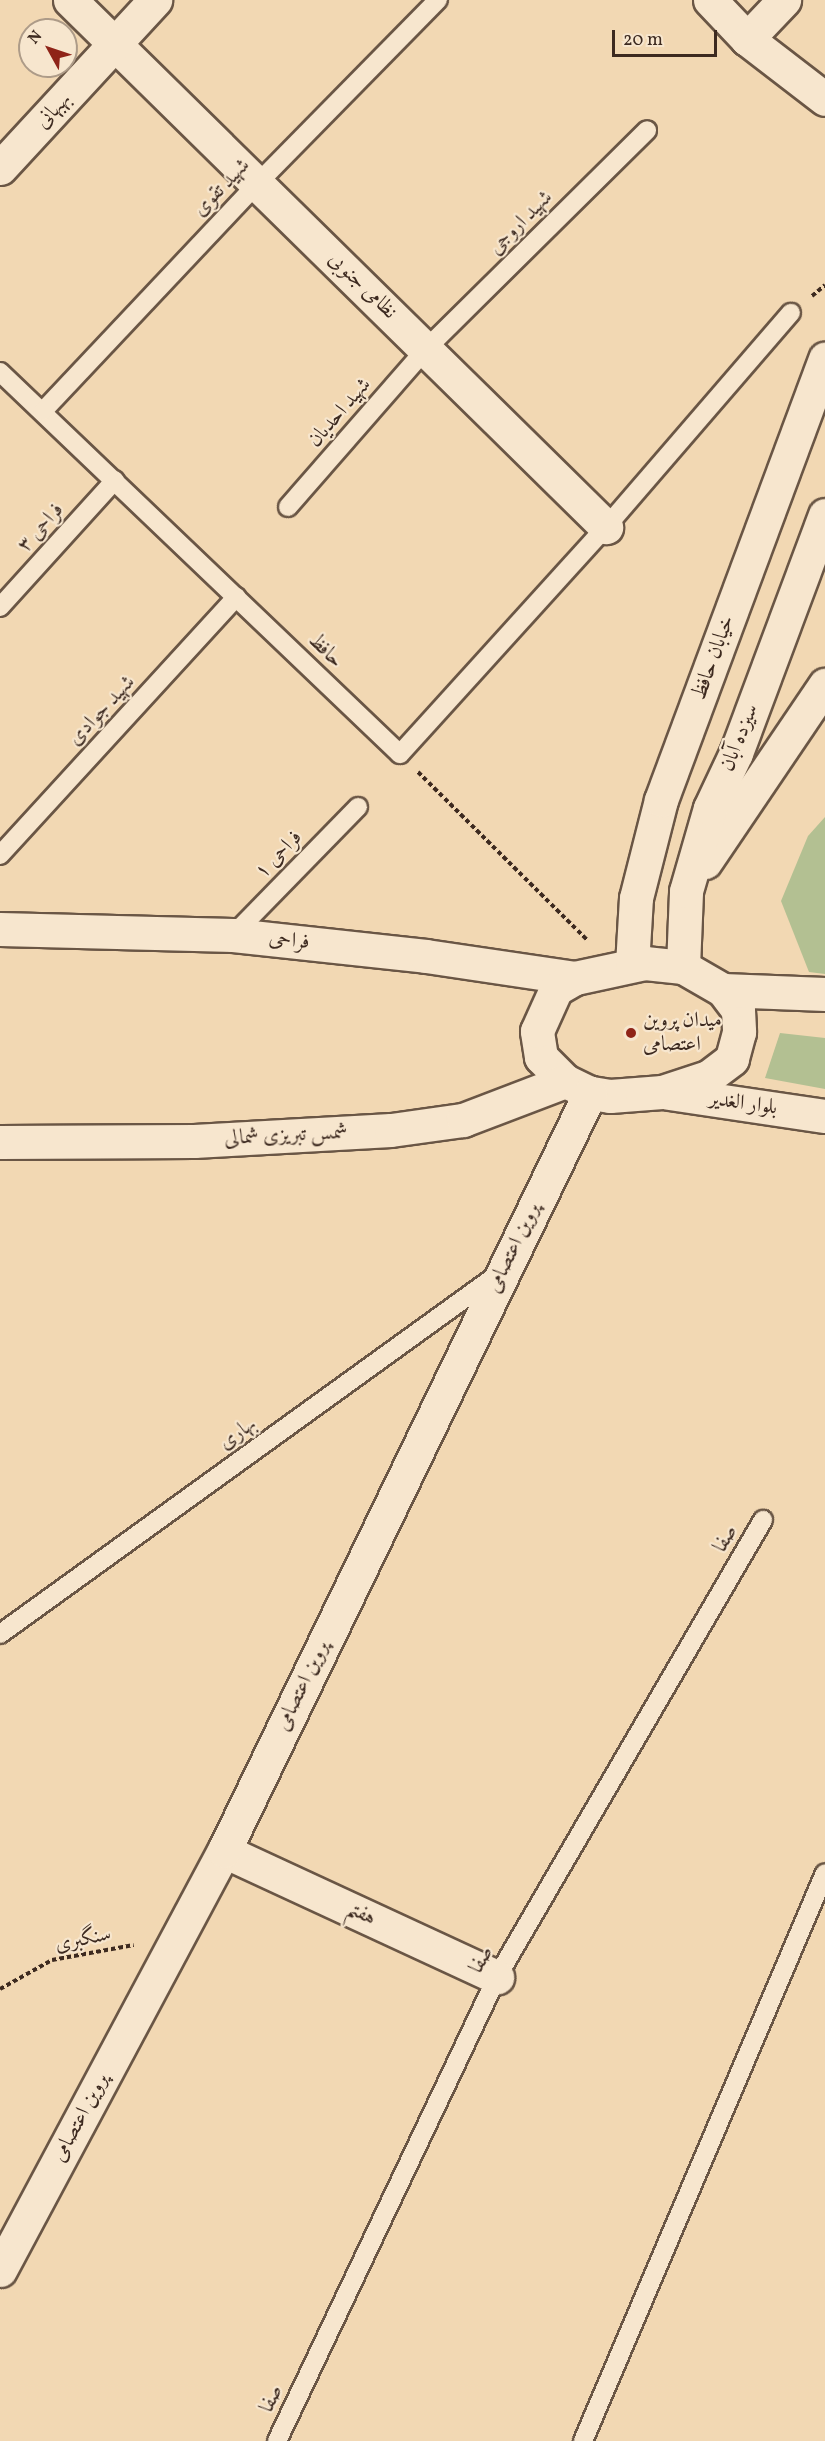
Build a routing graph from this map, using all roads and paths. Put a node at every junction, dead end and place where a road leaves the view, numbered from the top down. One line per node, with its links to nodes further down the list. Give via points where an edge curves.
1 (70, 0): 7 (street, نظامی جنوبی)
2 (155, 0): 7 (street, بهبهانی)
3 (438, 0): 11 (lane, شهید تقوی)
4 (710, 0): 6 (street)
5 (784, 0): 6 (street)
6 (747, 39): 8 (street)
7 (117, 44): 10 (street, بهبهانی); 11 (street, نظامی جنوبی)
8 (825, 99)
9 (647, 130): 13 (lane, شهید اروجی)
10 (0, 168)
11 (257, 184): 13 (street, نظامی جنوبی); 16 (lane, شهید تقوی)
12 (791, 313): 20 (lane)
13 (426, 349): 18 (lane, شهید احدیان); 20 (street, نظامی جنوبی)
14 (825, 358): 30 (street, خیابان حافظ, via 661,800)
15 (0, 372): 16 (lane, حافظ)
16 (43, 411): 17 (lane, حافظ)
17 (115, 480): 21 (lane, حافظ); 22 (lane, فراحی ۳)
18 (288, 507)
19 (825, 515): 27 (street, سیزده آبان, via 736,753 710,808)
20 (606, 527): 24 (lane)
21 (236, 597): 24 (lane, حافظ); 26 (lane, شهید جوادی)
22 (0, 607)
23 (825, 686): 27 (street)
24 (400, 754): 30 (path)
25 (358, 807): 29 (lane, فراحی ۱)
26 (0, 855)
27 (686, 891): 31 (street, سیزده آبان)
28 (0, 929): 29 (street, فراحی)
29 (232, 935): 32 (street, فراحی, via 426,956)
30 (623, 966): 31 (street); 32 (street)
31 (683, 968): 33 (street)
32 (575, 978): 35 (street, via 556,989 537,1031 541,1057)
33 (723, 990): 34 (street); 36 (street, via 738,1010 739,1032 732,1059 708,1077)
34 (825, 993)
35 (577, 1087): 36 (street, via 610,1096); 38 (street, شمس تبریزی شمالی, via 463,1120 391,1130 194,1141); 39 (street, پروین اعتصامی)
36 (662, 1092): 37 (street, بلوار الغدیر)
37 (825, 1116)
38 (0, 1142)
39 (503, 1270): 41 (lane, بهاری); 42 (street, پروین اعتصامی)
40 (763, 1520): 45 (lane, صفا)
41 (0, 1634)
42 (224, 1851): 44 (street, پروین اعتصامی); 45 (street, هفتم)
43 (825, 1873): 49 (lane)
44 (178, 1936): 46 (path, سنگبری, via 52,1960); 47 (street, پروین اعتصامی)
45 (497, 1977): 48 (lane, صفا)
46 (0, 1989)
47 (0, 2270)
48 (277, 2441)
49 (583, 2441)

